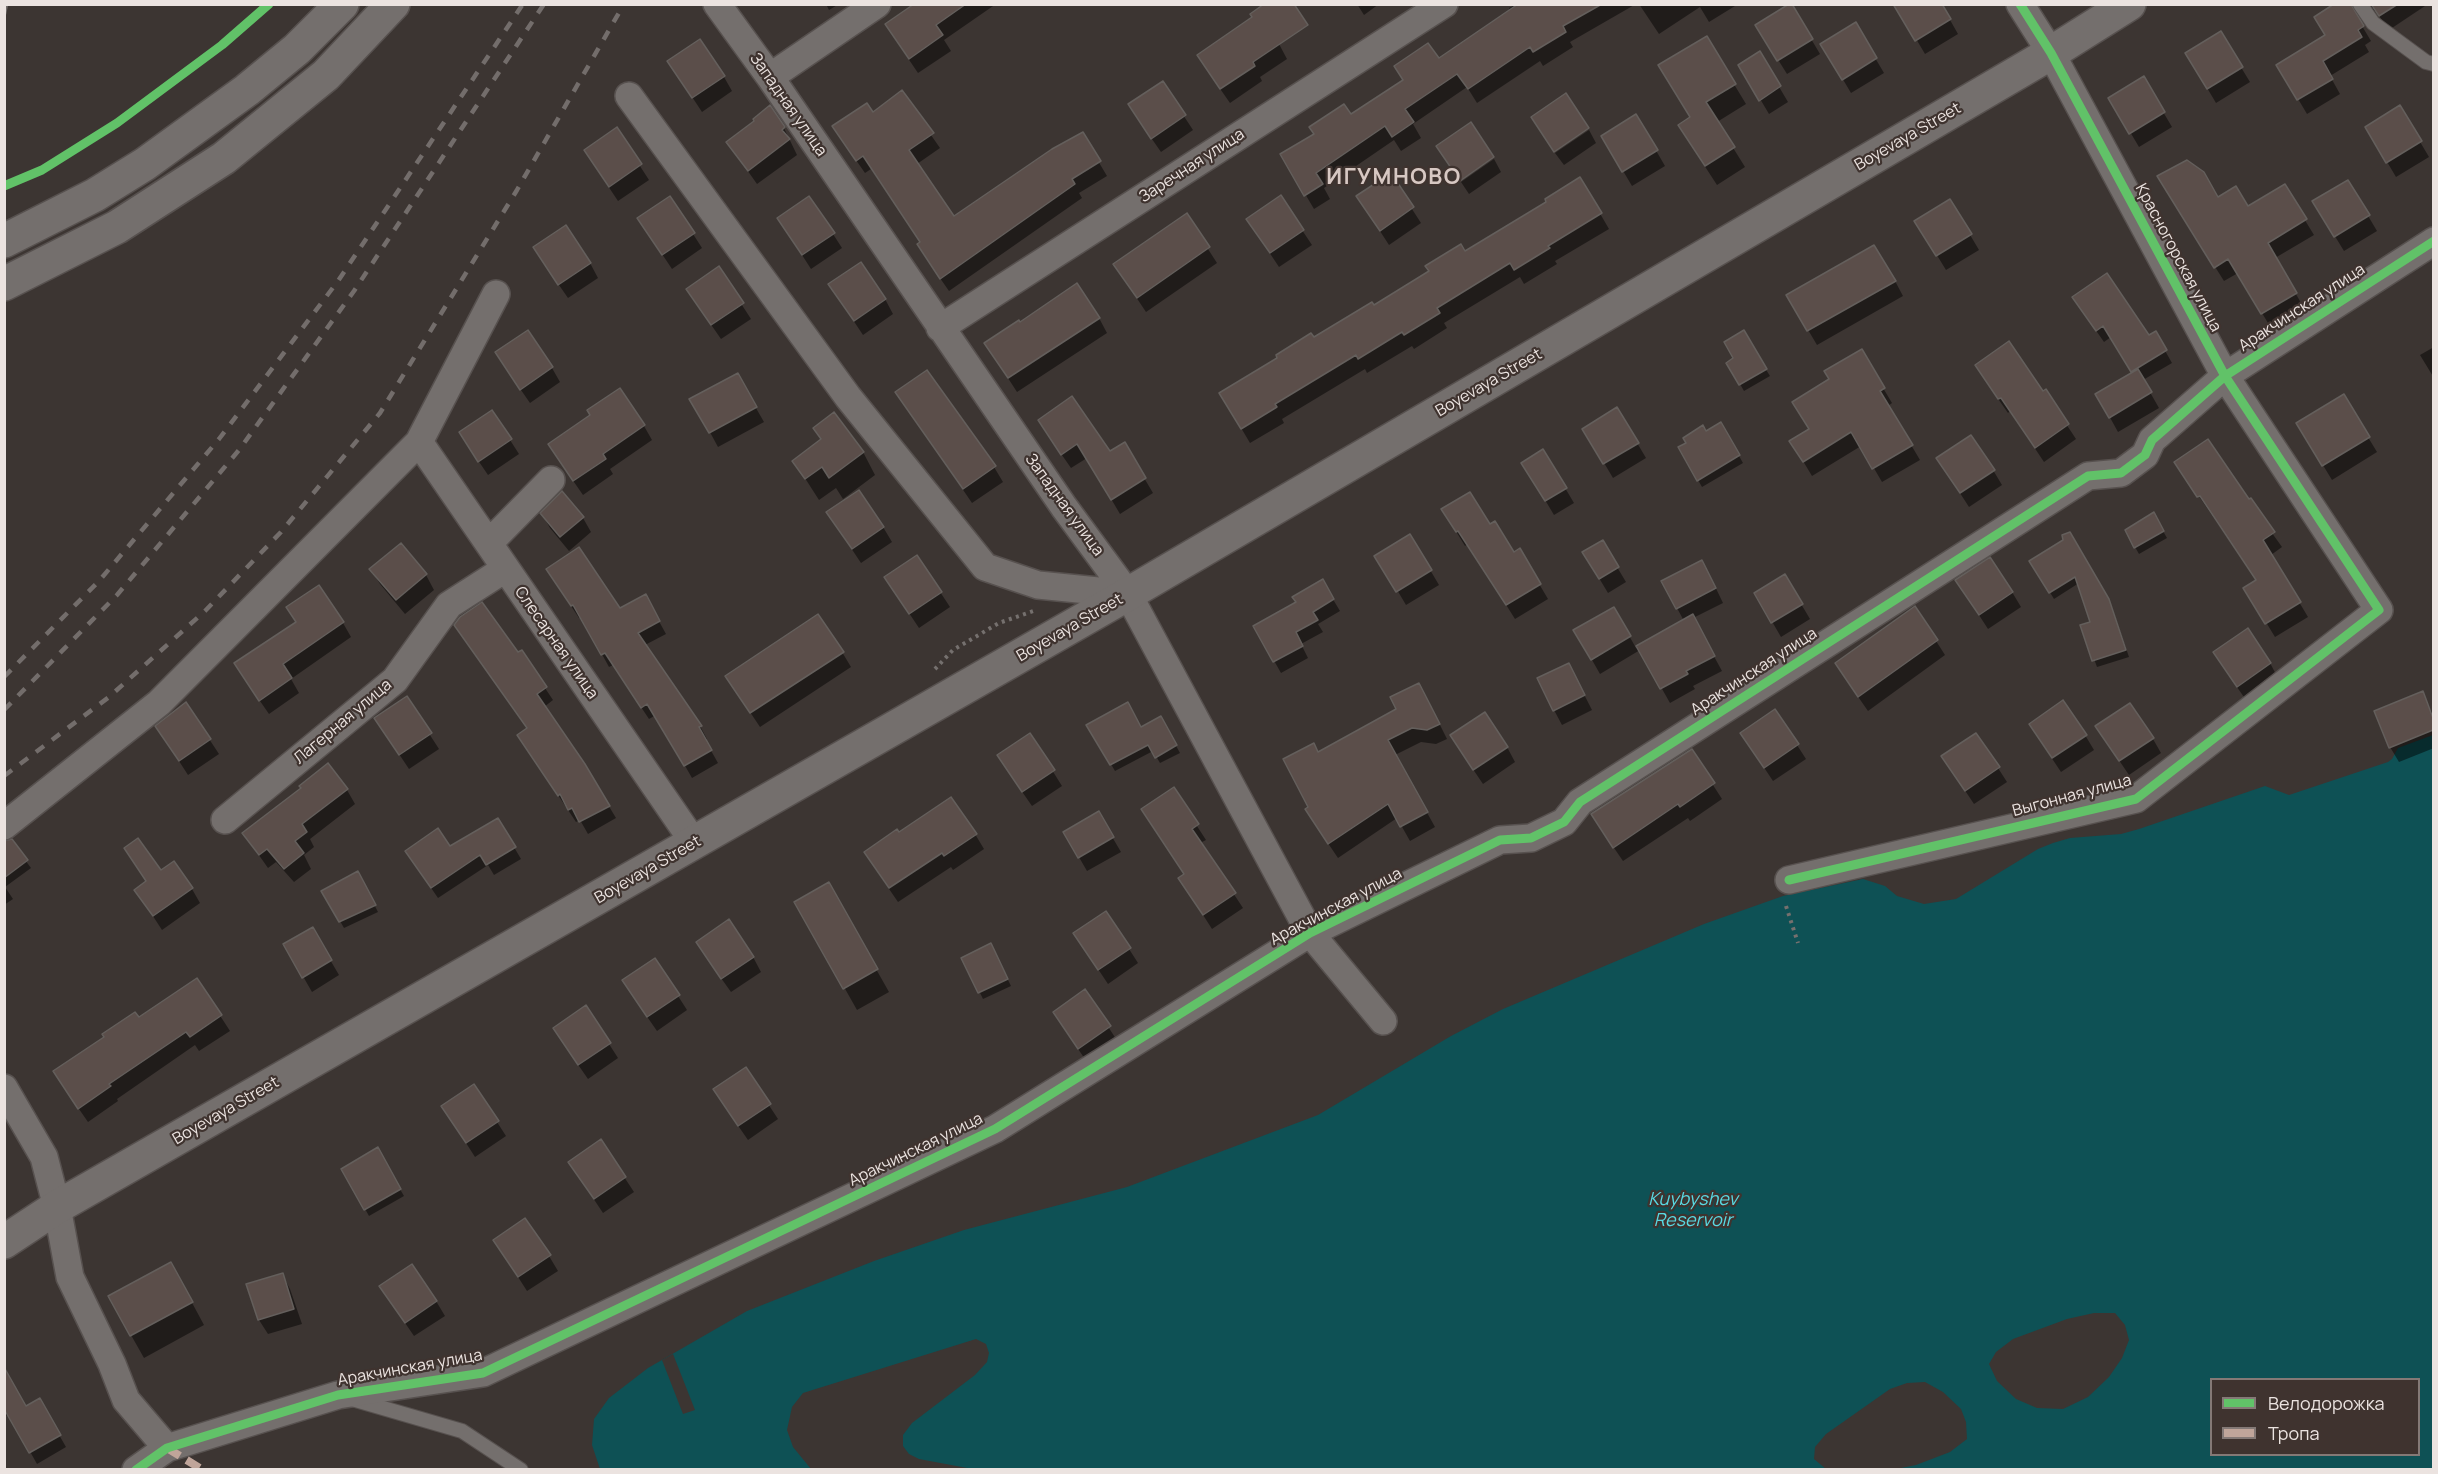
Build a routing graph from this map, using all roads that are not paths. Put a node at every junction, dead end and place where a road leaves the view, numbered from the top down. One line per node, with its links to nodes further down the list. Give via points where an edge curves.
1 (342, 4): 13 (main road, via 297,49 247,90 154,158 95,195)
2 (393, 4): 15 (main road, via 326,75 224,158 117,227)
3 (717, 4): 11 (street, Западная улица)
4 (877, 4): 11 (street)
5 (1444, 4): 17 (street, Заречная улица)
6 (2020, 4): 9 (street, Красногорская улица)
7 (2129, 4): 9 (main road, Boyevaya Street)
8 (2360, 4): 10 (lane, via 2373,23)
9 (2051, 53): 18 (street, Красногорская улица); 23 (main road, Boyevaya Street)
10 (2433, 64)
11 (770, 77): 17 (street, Западная улица)
12 (629, 96): 23 (street, via 848,397 985,567 1038,585)
13 (4, 241)
14 (2433, 241): 18 (street, Аракчинская улица)
15 (4, 284)
16 (496, 294): 19 (street)
17 (940, 328): 23 (street, Западная улица)
18 (2225, 376): 24 (street, Красногорская улица); 29 (street, Аракчинская улица, via 2121,473 2088,476 1580,801 1564,822 1531,837 1500,840)
19 (419, 442): 21 (street, Слесарная улица); 26 (street, via 159,703)
20 (551, 480): 21 (street)
21 (489, 543): 22 (street, Слесарная улица)
22 (505, 569): 25 (street, Лагерная улица, via 449,605 395,680); 27 (street, Слесарная улица)
23 (1128, 594): 27 (main road, Boyevaya Street); 29 (street, Западная улица)
24 (2379, 610): 28 (street, Выгонная улица, via 2136,799)
25 (225, 820)
26 (4, 826)
27 (695, 844): 32 (main road, Boyevaya Street)
28 (1786, 888)
29 (1310, 933): 30 (street, Западная улица); 34 (street, Аракчинская улица, via 995,1129 483,1373)
30 (1383, 1021)
31 (4, 1088): 32 (street, via 44,1157)
32 (57, 1208): 33 (main road, Boyevaya Street); 35 (street, via 70,1277 126,1400)
33 (4, 1242)
34 (338, 1395): 35 (street, Аракчинская улица); 37 (lane, via 462,1431)
35 (167, 1448): 36 (street, Аракчинская улица)
36 (135, 1470)
37 (522, 1470)

